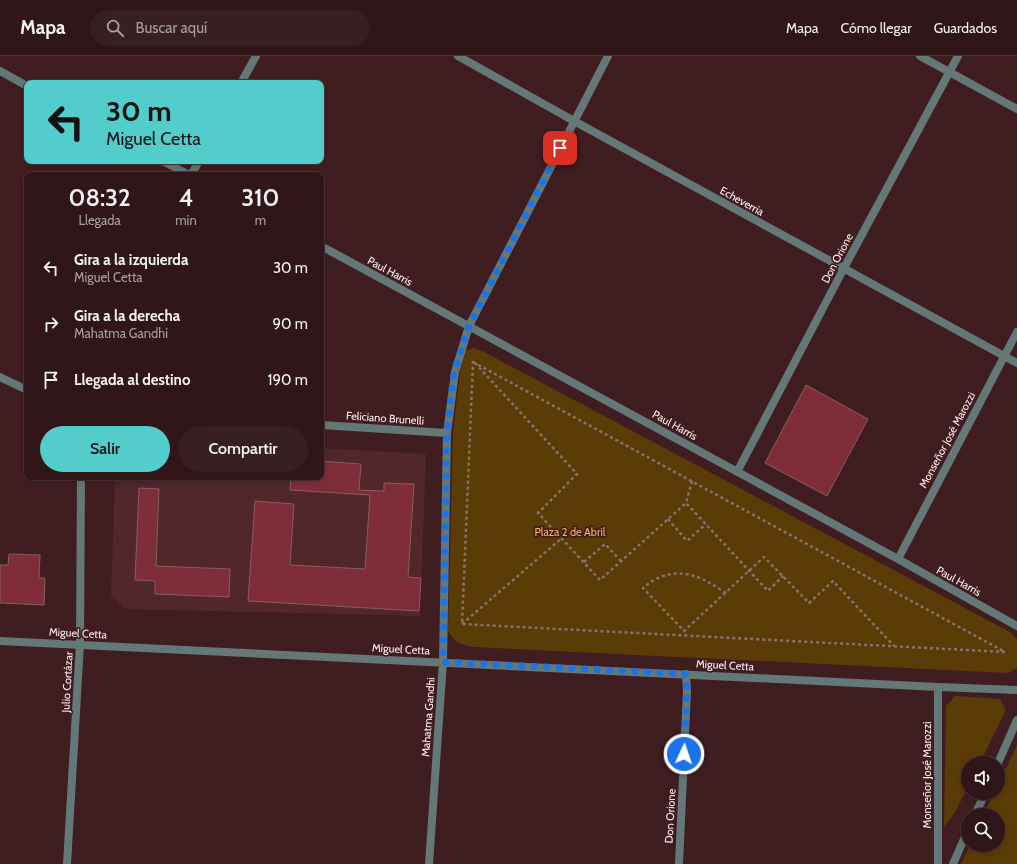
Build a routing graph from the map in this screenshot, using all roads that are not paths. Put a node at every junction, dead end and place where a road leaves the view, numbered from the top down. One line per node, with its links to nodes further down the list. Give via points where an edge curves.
1 (256, 56): 8 (street)
2 (458, 56): 11 (street, Echeverría)
3 (608, 56): 11 (street, Mahatma Gandhi)
4 (920, 56): 7 (street)
5 (958, 56): 7 (street, Don Orione)
6 (0, 71): 9 (street)
7 (949, 72): 10 (street); 15 (street, Don Orione)
8 (243, 80)
9 (24, 84)
10 (1017, 109)
11 (574, 121): 15 (street, Echeverría); 16 (street, Mahatma Gandhi)
12 (169, 164): 13 (street)
13 (184, 172)
14 (324, 248): 16 (street, Paul Harris)
15 (844, 268): 18 (street, Echeverría); 24 (street, Don Orione)
16 (469, 326): 23 (street, Mahatma Gandhi, via 454,372); 24 (street, Paul Harris)
17 (1017, 332): 18 (street, Monseñor José Marozzi)
18 (1004, 356): 19 (street, Echeverría); 26 (street, Monseñor José Marozzi)
19 (1017, 363)
20 (0, 377): 21 (street)
21 (24, 389)
22 (324, 425): 23 (street, Feliciano Brunelli)
23 (447, 433): 30 (street, Mahatma Gandhi)
24 (737, 472): 26 (street, Paul Harris)
25 (81, 480): 29 (street, Julio Cortázar)
26 (898, 559): 27 (street, Paul Harris)
27 (1017, 626)
28 (0, 641): 29 (street, Miguel Cetta)
29 (80, 644): 30 (street, Miguel Cetta); 37 (street, Julio Cortázar)
30 (443, 662): 31 (street, Miguel Cetta); 38 (street, Mahatma Gandhi)
31 (686, 674): 32 (street, Miguel Cetta); 39 (street, Don Orione)
32 (938, 687): 33 (street, Miguel Cetta); 40 (street, Monseñor José Marozzi)
33 (1017, 690)
34 (1017, 720): 35 (street)
35 (1001, 756)
36 (961, 846): 41 (street)
37 (67, 864)
38 (429, 864)
39 (679, 864)
40 (938, 864)
41 (953, 864)

